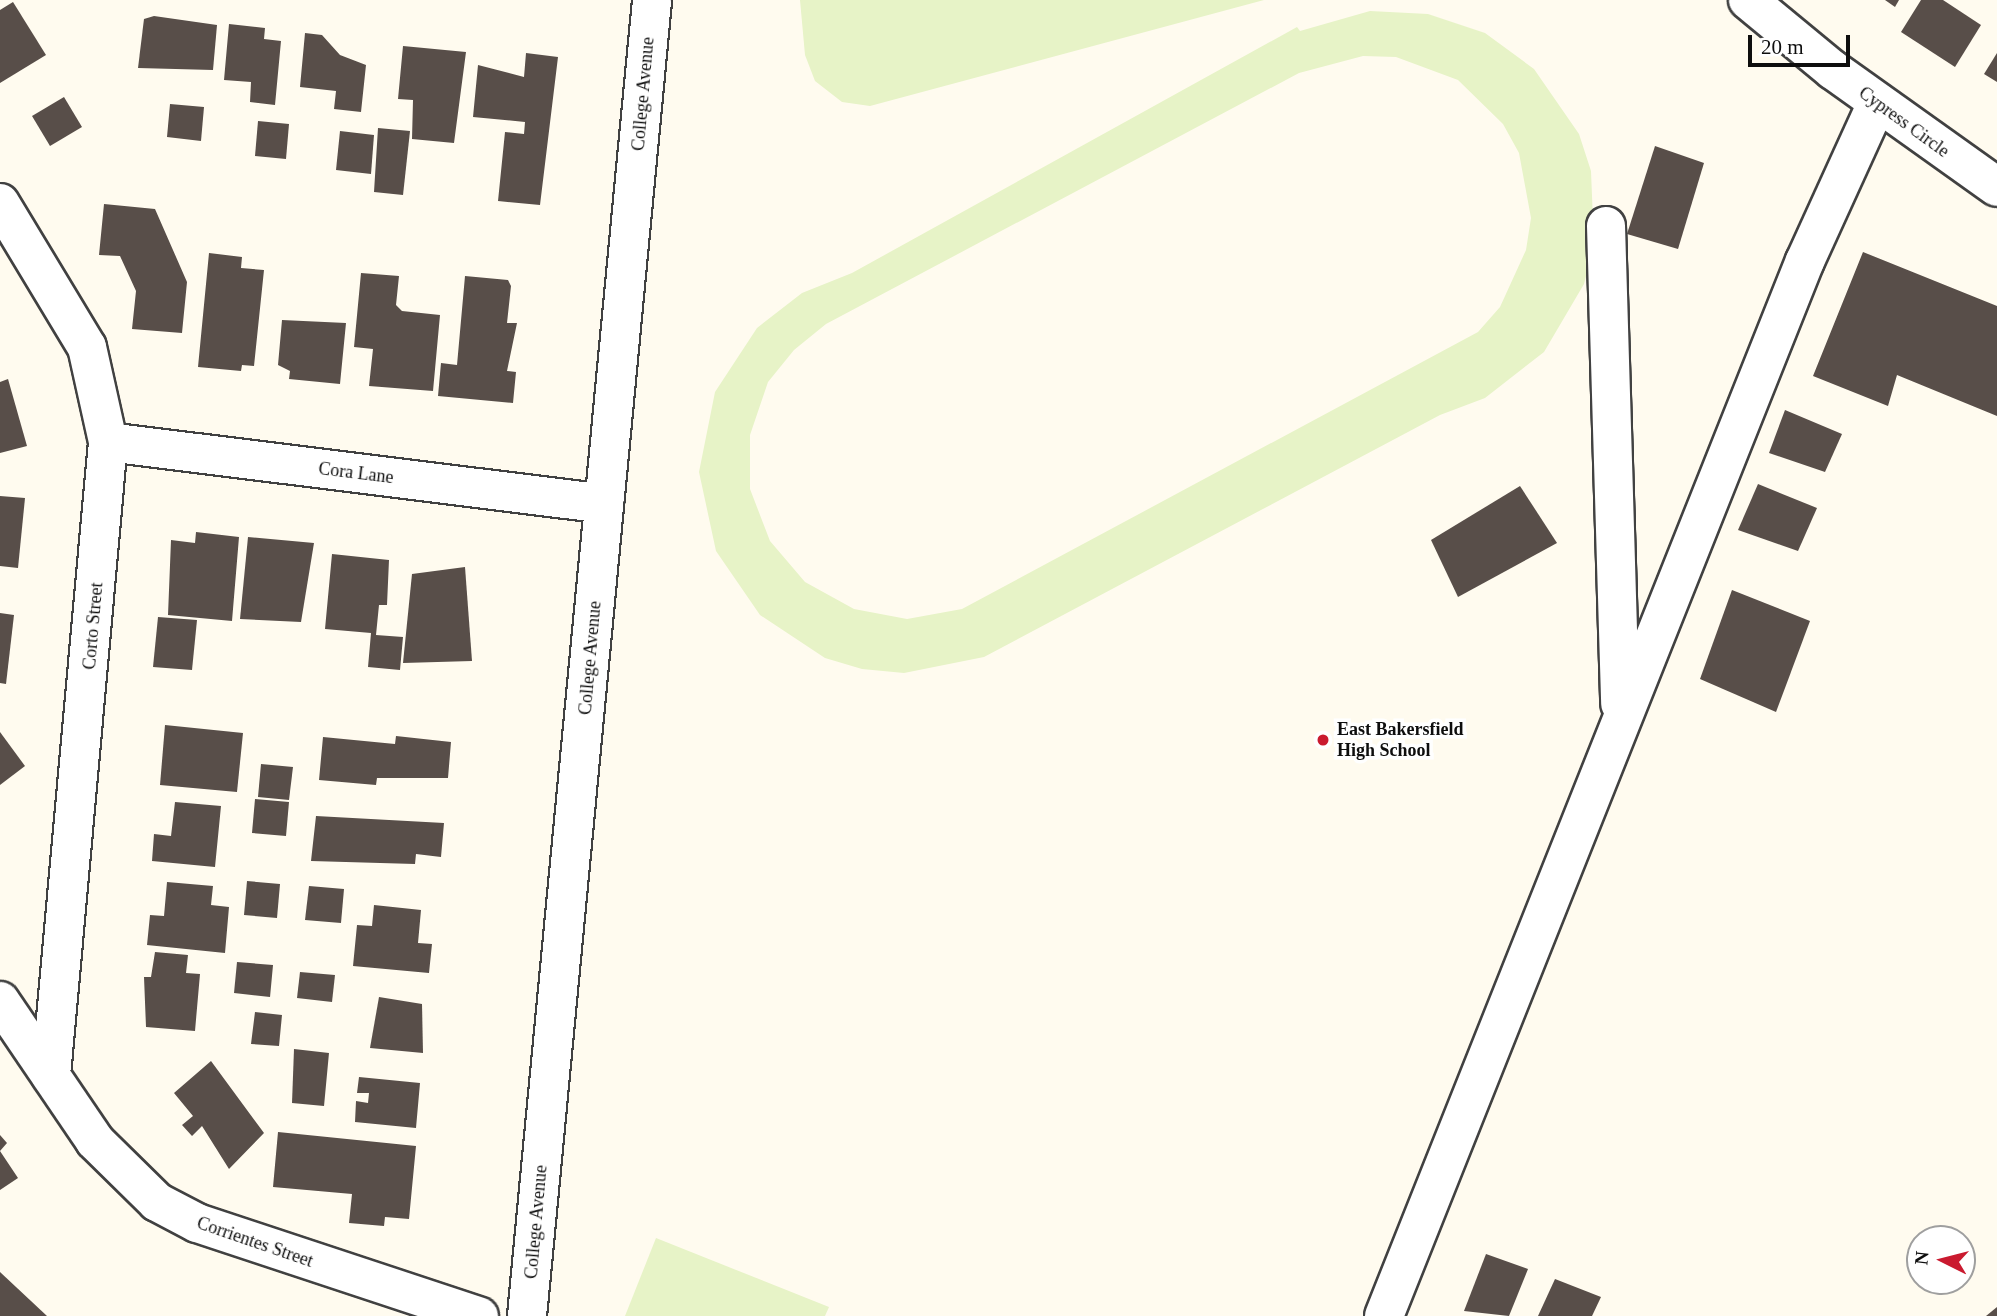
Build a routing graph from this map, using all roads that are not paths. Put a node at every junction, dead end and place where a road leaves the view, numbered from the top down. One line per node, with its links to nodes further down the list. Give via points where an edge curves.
1 (652, 0): 8 (street, College Avenue)
2 (1748, 0): 3 (street, Cypress Circle)
3 (1877, 103): 4 (street, Cypress Circle); 9 (street, via 1800,274)
4 (1997, 187)
5 (0, 203): 7 (street, Corto Street, via 87,347)
6 (1606, 226): 9 (street)
7 (108, 442): 8 (street, Cora Lane); 11 (street, Corto Street)
8 (604, 504): 13 (street, College Avenue)
9 (1621, 720): 14 (street)
10 (0, 1001): 11 (street, Corrientes Street)
11 (51, 1075): 12 (street, Corrientes Street, via 109,1157 157,1202 197,1223)
12 (480, 1316)
13 (527, 1316)
14 (1384, 1316)

